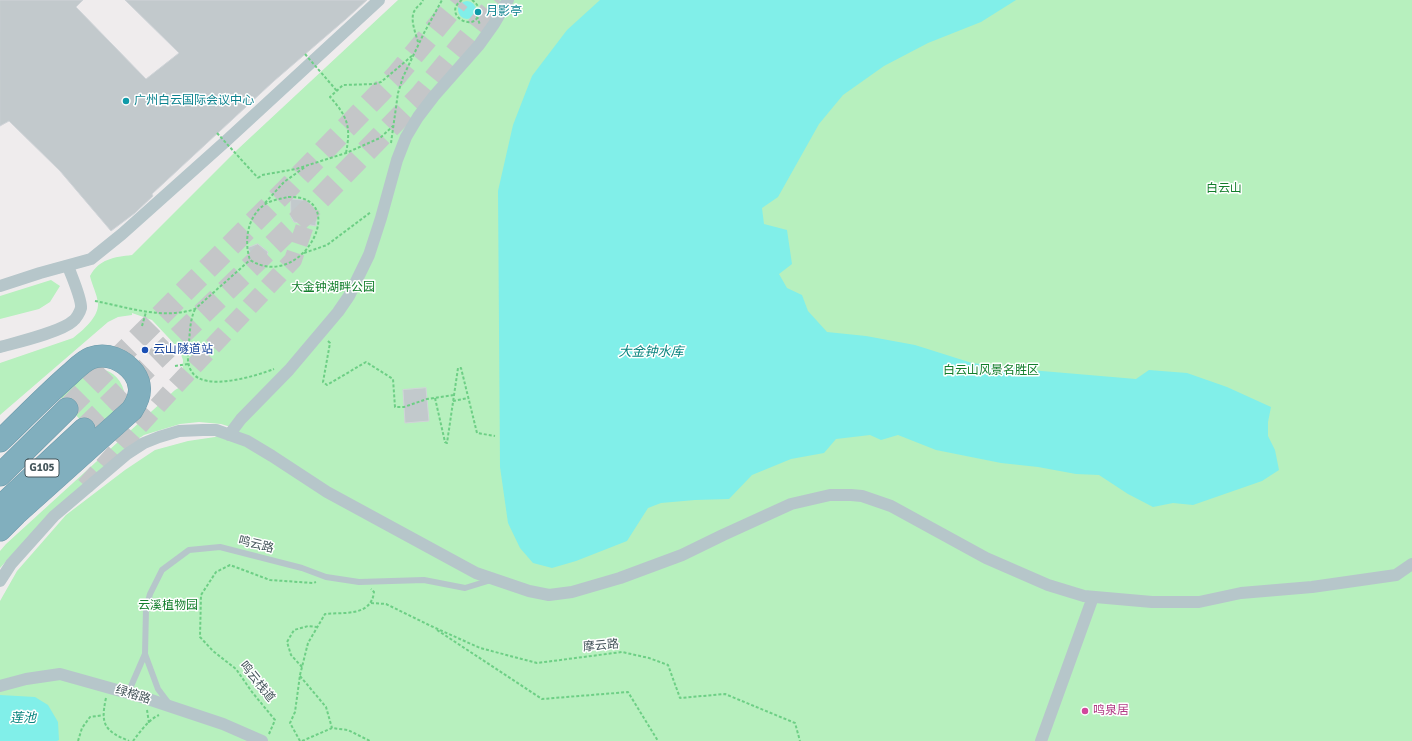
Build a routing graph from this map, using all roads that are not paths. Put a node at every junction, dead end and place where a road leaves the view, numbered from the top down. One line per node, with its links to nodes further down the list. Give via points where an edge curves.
1 (379, 0): 3 (street, via 122,234 91,259)
2 (508, 0): 8 (street, via 479,45 434,96 406,138 369,255 349,296 289,370 241,419)
3 (68, 266): 4 (street); 5 (street, via 81,308 75,320 56,330)
4 (0, 286)
5 (0, 347)
6 (67, 410): 10 (highway, G105)
7 (84, 429): 11 (highway, G105)
8 (229, 435): 14 (street, via 248,441 327,492 425,546 476,573); 15 (street, via 216,430 179,431 144,442 54,516 11,564)
9 (0, 441): 12 (highway, via 51,391 90,358 107,355 120,360 134,373 139,382 140,394 132,410)
10 (0, 475)
11 (0, 507)
12 (0, 530)
13 (1412, 564): 16 (street, via 1396,575 1312,587 1241,593 1199,602 1152,602)
14 (495, 579): 16 (street, via 529,592 549,596 572,592 620,578 682,555 791,504 830,495 851,495 891,506 986,558 1048,585); 17 (lane, 鸣云路, via 465,588 424,580 359,582 326,578 302,568 220,547 189,550 162,570 150,594 146,608)
15 (0, 581)
16 (1093, 597): 22 (street)
17 (145, 654): 19 (lane); 20 (lane, 鸣云路, via 158,689)
18 (0, 686): 19 (street, 绿榕路, via 60,674)
19 (128, 693): 20 (street, 绿榕路)
20 (172, 708): 21 (street, 绿榕路)
21 (266, 737)
22 (1041, 741)

